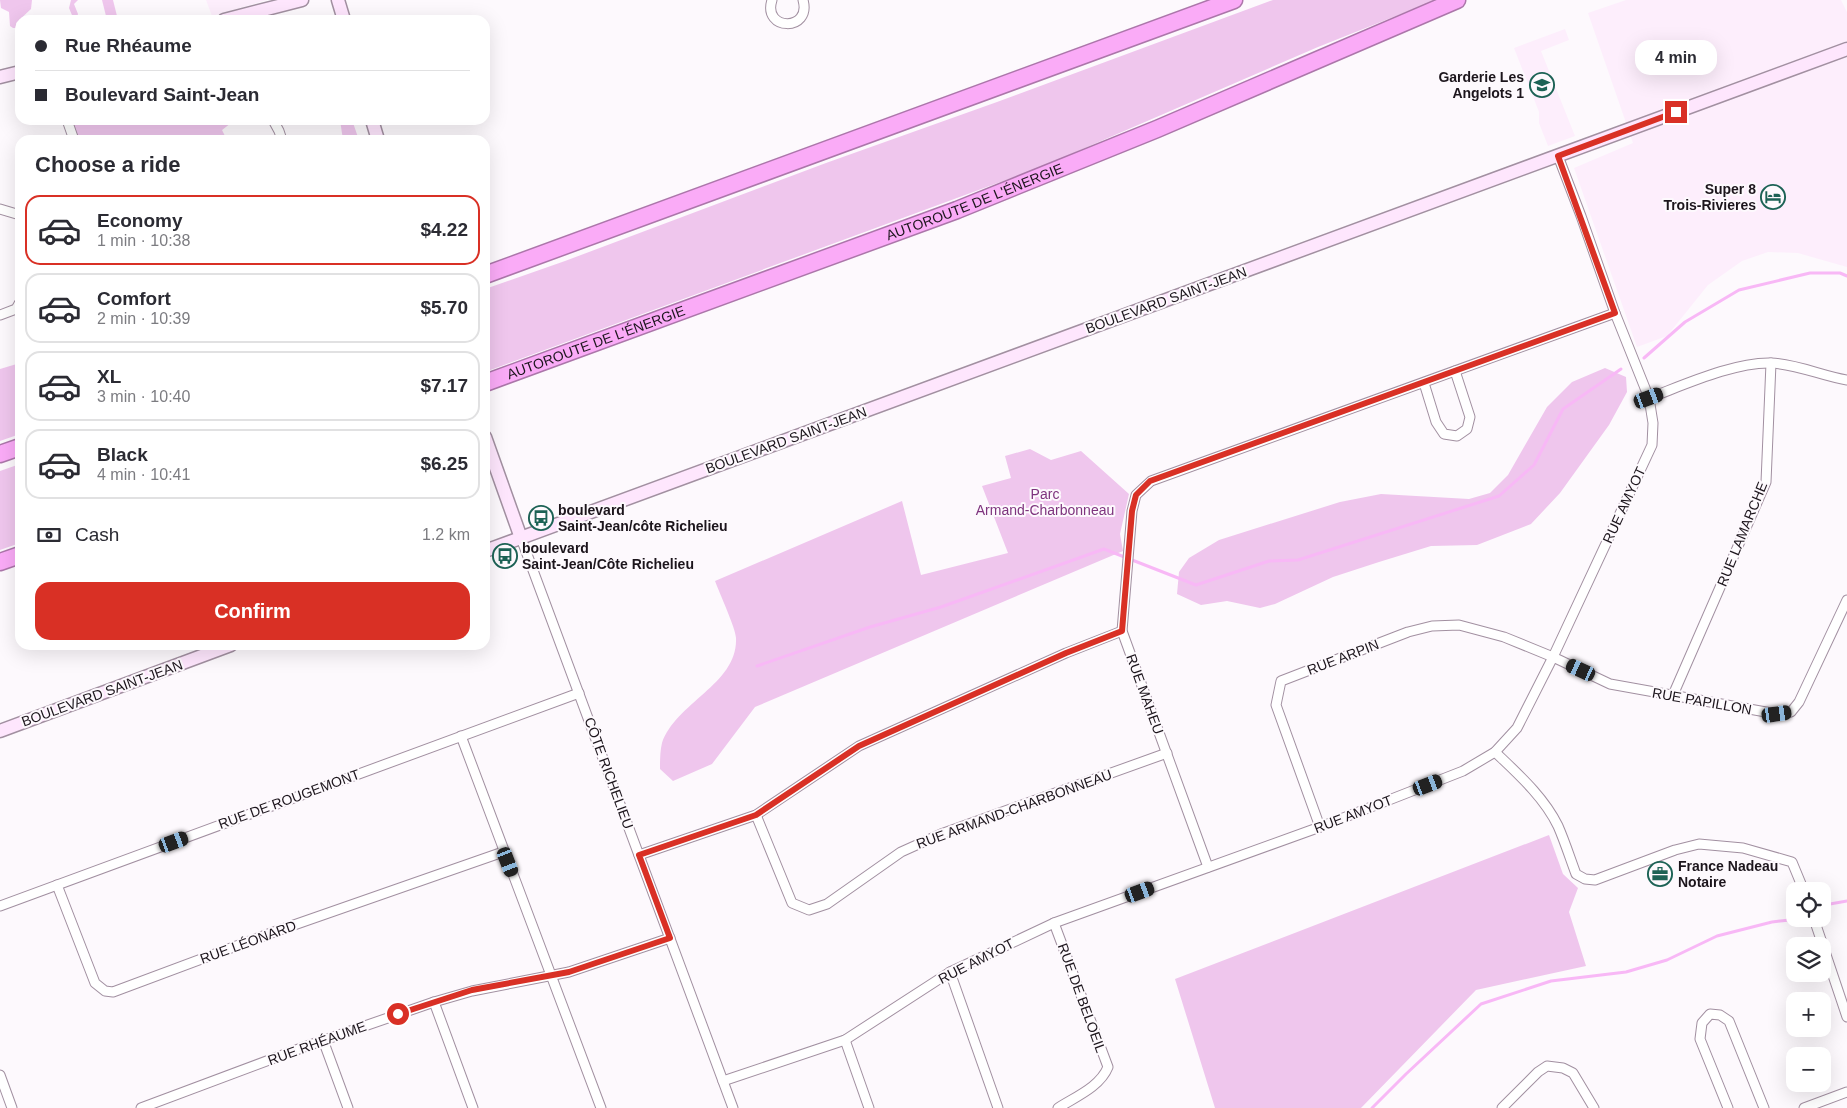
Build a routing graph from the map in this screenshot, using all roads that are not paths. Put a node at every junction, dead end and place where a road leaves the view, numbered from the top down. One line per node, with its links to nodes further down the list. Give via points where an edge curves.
1 (302, 0): 7 (street)
2 (338, 0): 8 (street)
3 (772, 0): 4 (street, via 772,15 786,24 802,17)
4 (803, 0)
5 (1234, 0): 15 (highway)
6 (1457, 0): 22 (highway, AUTOROUTE DE L'ÉNERGIE, via 1157,129 957,210)
7 (244, 15)
8 (342, 15)
9 (1847, 49): 12 (street, BOULEVARD SAINT-JEAN)
10 (15, 73): 11 (street)
11 (0, 77)
12 (1558, 156): 17 (street, RUE AMYOT); 28 (street, BOULEVARD SAINT-JEAN)
13 (0, 209): 14 (street)
14 (15, 214)
15 (490, 273)
16 (15, 309): 18 (street)
17 (1615, 313): 20 (street, RUE MAHEU); 24 (street, RUE AMYOT)
18 (0, 315)
19 (1771, 363): 21 (street); 24 (street, via 1741,366); 37 (street, RUE LAMARCHE, via 1766,482)
20 (1455, 371): 23 (street, RUE MAHEU); 23 (street, via 1470,417 1467,429 1457,436 1444,434 1436,422)
21 (1847, 380)
22 (490, 381)
23 (1424, 383): 33 (street, RUE MAHEU, via 1150,481 1136,495 1132,511)
24 (1649, 398): 35 (street, RUE AMYOT, via 1654,423 1652,445)
25 (15, 449): 27 (highway)
26 (490, 451): 28 (street, CÔTE RICHELIEU)
27 (0, 454)
28 (521, 538): 29 (street, BOULEVARD SAINT-JEAN); 36 (street, CÔTE RICHELIEU)
29 (490, 549)
30 (15, 557): 31 (highway)
31 (0, 562)
32 (1847, 600): 37 (street, RUE PAPILLON, via 1799,702 1791,712 1777,714)
33 (1122, 631): 41 (street, RUE MAHEU); 42 (street, via 859,746)
34 (218, 650): 38 (street, BOULEVARD SAINT-JEAN)
35 (1552, 657): 37 (street, RUE PAPILLON, via 1610,684); 40 (street, RUE AMYOT, via 1517,728); 43 (street, RUE ARPIN, via 1504,637 1459,625 1432,626 1408,632 1281,681 1276,705)
36 (579, 693): 39 (street, RUE DE ROUGEMONT); 45 (street, CÔTE RICHELIEU)
37 (1673, 695)
38 (0, 731)
39 (461, 736): 44 (street); 48 (street, RUE DE ROUGEMONT)
40 (1495, 752): 43 (street, RUE AMYOT, via 1463,771); 47 (street, via 1528,784 1551,815 1576,874 1585,878 1595,880 1699,844 1743,848 1792,862)
41 (1167, 753): 42 (street, RUE ARMAND-CHARBONNEAU, via 941,834 900,852 827,904 808,910 792,902); 46 (street, RUE MAHEU)
42 (756, 815): 45 (street)
43 (1320, 827): 46 (street, RUE AMYOT)
44 (504, 852): 48 (street, RUE LÉONARD, via 113,992 105,991 95,982); 54 (street)
45 (639, 855): 52 (street, CÔTE RICHELIEU)
46 (1208, 867): 50 (street, RUE AMYOT)
47 (1800, 882)
48 (57, 885): 49 (street, RUE DE ROUGEMONT)
49 (0, 906)
50 (1054, 923): 53 (street, RUE AMYOT); 70 (street, RUE DE BELOEIL, via 1108,1067 1096,1084)
51 (1817, 927): 56 (street)
52 (670, 938): 54 (street, RUE RHÉAUME); 60 (street, CÔTE RICHELIEU)
53 (950, 972): 58 (street, RUE AMYOT); 69 (street)
54 (551, 976): 55 (street, RUE RHÉAUME, via 472,990); 66 (street)
55 (434, 1002): 57 (street, RUE RHÉAUME); 65 (street)
56 (1847, 1017)
57 (323, 1040): 63 (street, RUE RHÉAUME); 64 (street)
58 (845, 1040): 60 (street, RUE AMYOT); 68 (street)
59 (0, 1075): 62 (street)
60 (723, 1081): 67 (street, CÔTE RICHELIEU)
61 (1847, 1092): 75 (street)
62 (12, 1108)
63 (141, 1108)
64 (348, 1108)
65 (473, 1108)
66 (601, 1108)
67 (733, 1108)
68 (869, 1108)
69 (998, 1108)
70 (1058, 1108)
71 (1502, 1108): 72 (street, via 1547,1066 1573,1073)
72 (1594, 1108)
73 (1728, 1108): 74 (street, via 1700,1039 1702,1023 1710,1014 1720,1015 1729,1021)
74 (1764, 1108)
75 (1804, 1108)

